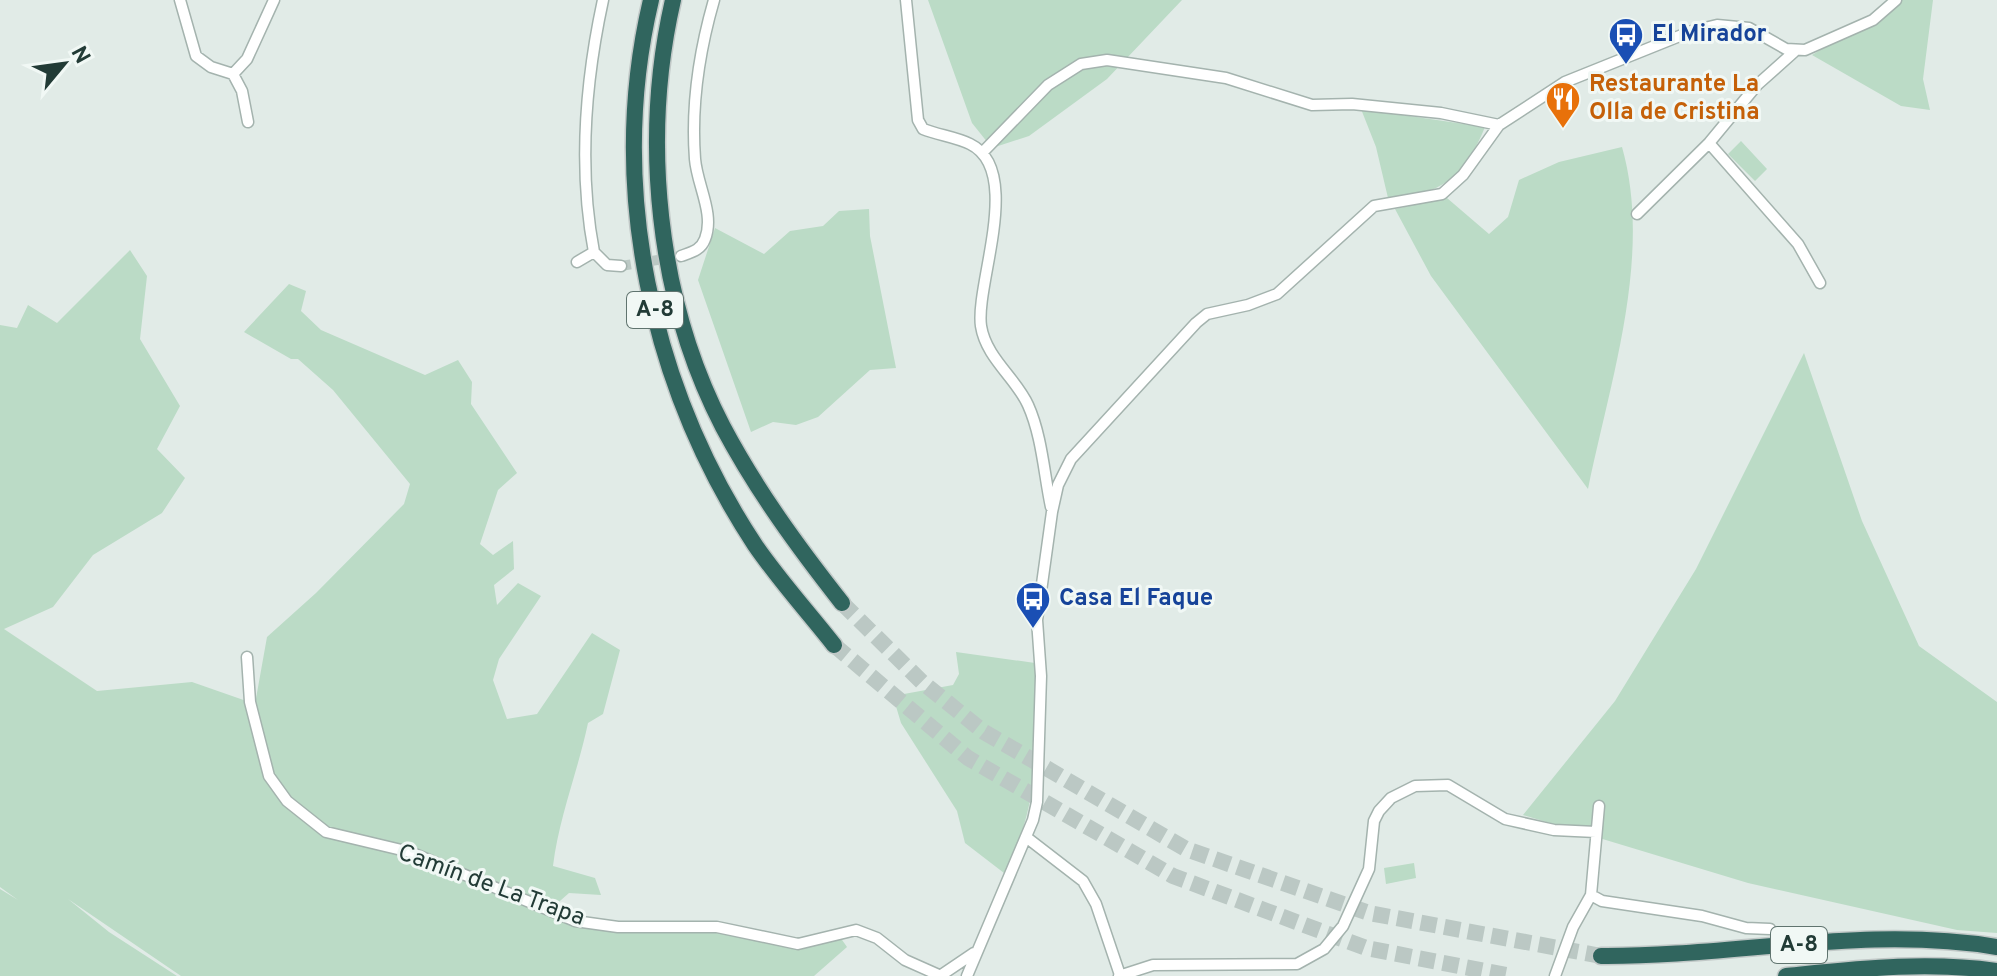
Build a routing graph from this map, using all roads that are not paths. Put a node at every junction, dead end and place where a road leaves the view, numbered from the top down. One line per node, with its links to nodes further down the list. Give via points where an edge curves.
1 (180, 0): 10 (street, via 196,56)
2 (274, 0): 10 (street, via 247,59)
3 (603, 0): 16 (street, via 591,56 584,160)
4 (651, 0): 23 (highway, A-8, via 636,93 635,169 645,267 668,367 723,492 756,547)
5 (673, 0): 22 (highway, A-8, via 659,93 658,163 675,291 695,358 729,437 785,530)
6 (714, 0): 17 (street, via 694,107 695,163 707,213 706,236 699,249)
7 (906, 0): 14 (street, via 918,120 923,129)
8 (1896, 0): 9 (street, via 1873,20)
9 (1794, 52): 12 (street, via 1735,25 1692,31 1565,82); 13 (street, via 1757,85)
10 (233, 74): 11 (street)
11 (248, 122)
12 (1499, 125): 14 (street, via 1441,113 1312,105 1226,78 1107,60 1081,64 1048,85); 21 (street, via 1463,175 1442,194 1374,206 1277,294 1207,314 1196,323 1071,459)
13 (1709, 143): 15 (street); 20 (street, via 1798,244)
14 (982, 153): 21 (street, via 995,193 996,223 981,328 1028,404)
15 (1637, 214)
16 (594, 252): 18 (street); 19 (street, via 607,265)
17 (681, 256)
18 (577, 262)
19 (621, 266)
20 (1820, 283)
21 (1052, 512): 27 (street, via 1037,620 1039,785)
22 (842, 603)
23 (834, 645)
24 (247, 657): 36 (street, Camín de La Trapa, via 250,702 269,776 287,801 326,832 410,852 575,921 618,927 717,927 798,944 856,930)
25 (1599, 806): 26 (street)
26 (1596, 832): 28 (street); 37 (street, via 1525,824 1489,811 1448,785 1415,786 1379,811 1369,869 1343,926 1324,949 1297,964 1153,965)
27 (1026, 837): 31 (street); 37 (street, via 1083,881 1096,904)
28 (1591, 895): 29 (street); 38 (street)
29 (1770, 929)
30 (1997, 947): 32 (highway, A-8, via 1878,939)
31 (978, 949): 34 (street); 35 (street)
32 (1601, 956)
33 (1997, 971): 39 (highway, A-8, via 1881,966)
34 (953, 973): 35 (street, via 963,968); 36 (street)
35 (968, 974)
36 (940, 976)
37 (1119, 976)
38 (1555, 976)
39 (1786, 976)

